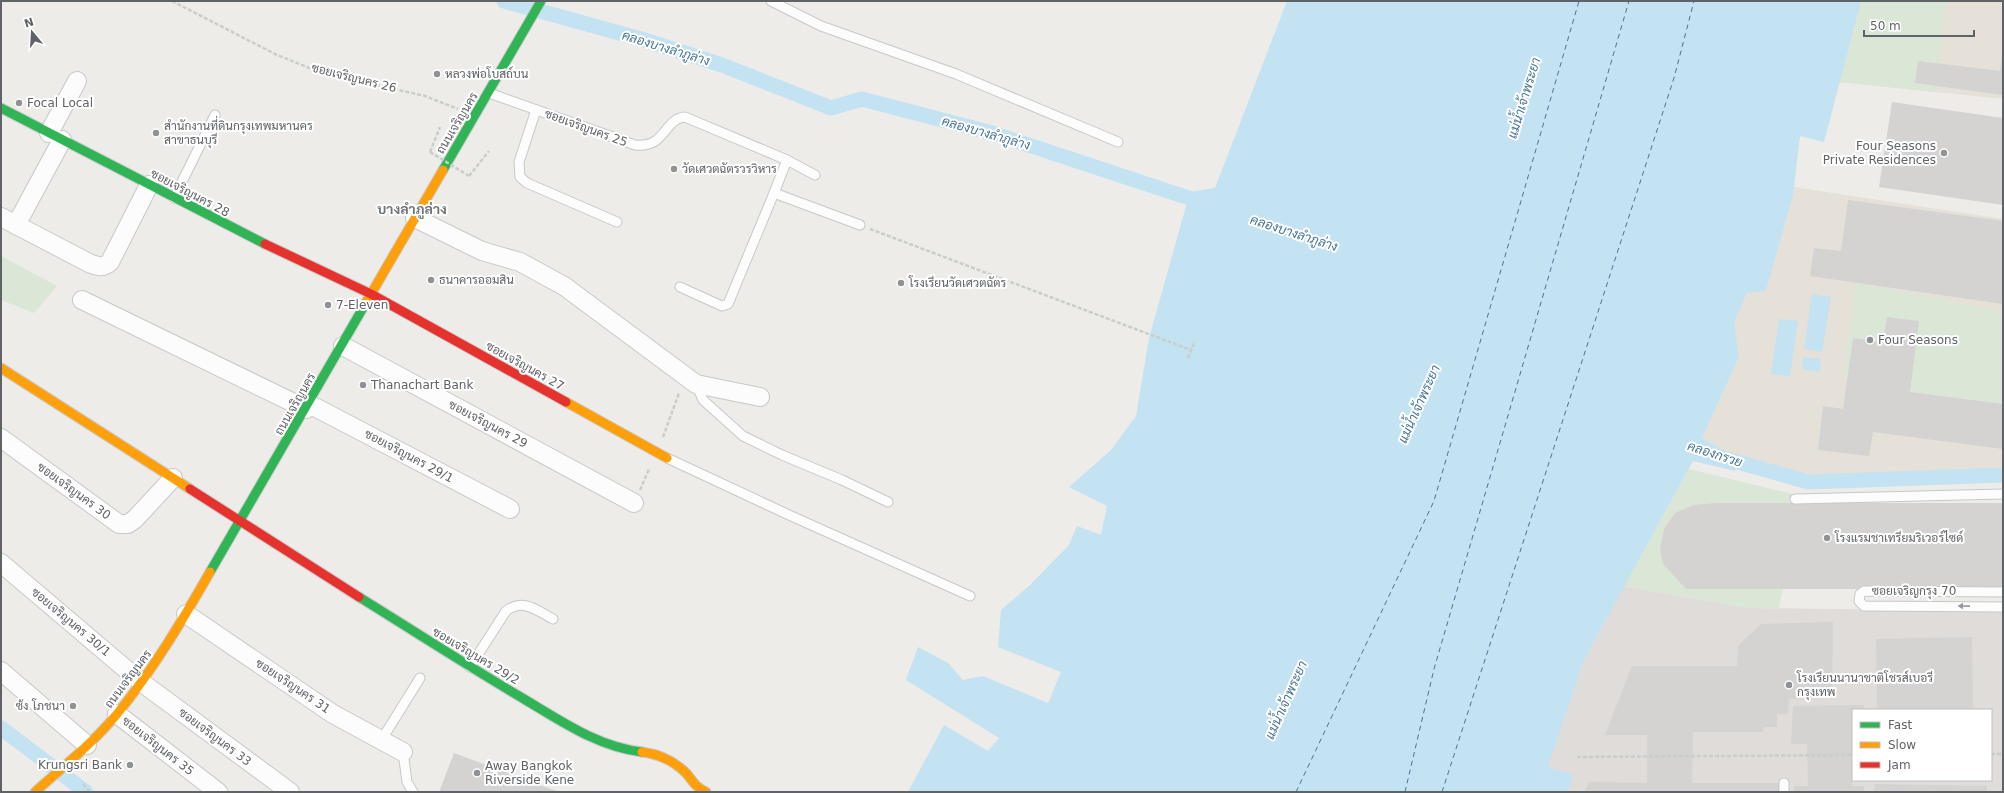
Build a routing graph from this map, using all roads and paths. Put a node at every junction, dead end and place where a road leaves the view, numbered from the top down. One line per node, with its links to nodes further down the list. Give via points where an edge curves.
1 (172, 1): 9 (path, ซอยเจริญนคร 26, via 275,54 319,72 425,96)
2 (541, 1): 5 (street, ถนนเจริญนคร)
3 (771, 1): 12 (lane, via 821,26 956,74)
4 (78, 81): 11 (street)
5 (489, 93): 7 (lane, ซอยเจริญนคร 25); 9 (street, ถนนเจริญนคร)
6 (1, 108): 11 (street, ซอยเจริญนคร 28)
7 (536, 110): 14 (lane, ซอยเจริญนคร 25, via 643,146 658,141 675,120 685,117); 21 (lane, via 520,162 520,177 527,183)
8 (215, 115): 18 (lane)
9 (475, 116): 19 (street, ถนนเจริญนคร)
10 (440, 127): 13 (path, bridge, via 430,152 470,176)
11 (55, 136): 16 (street, ซอยเจริญนคร 28); 20 (street)
12 (1118, 142)
13 (489, 151)
14 (787, 160): 15 (lane, ซอยเจริญนคร 25); 17 (lane)
15 (815, 175)
16 (149, 184): 18 (street, ซอยเจริญนคร 28); 20 (street, via 106,266 89,263)
17 (774, 193): 22 (lane); 23 (lane, via 728,304 722,306)
18 (174, 198): 24 (street, ซอยเจริญนคร 28)
19 (415, 218): 24 (street, ถนนเจริญนคร); 31 (street, via 482,251 520,262 564,286)
20 (8, 221)
21 (617, 222)
22 (860, 225): 28 (path)
23 (680, 287)
24 (371, 294): 27 (street, ถนนเจริญนคร); 35 (street, ซอยเจริญนคร 27)
25 (82, 300): 33 (street, ซอยเจริญนคร 29/1)
26 (1195, 341): 28 (path)
27 (342, 346): 33 (street, ถนนเจริญนคร); 40 (street, ซอยเจริญนคร 29)
28 (1191, 350): 29 (path)
29 (1188, 358)
30 (1, 368): 36 (street)
31 (696, 384): 32 (street); 39 (lane, via 703,400 743,436)
32 (760, 397)
33 (307, 406): 41 (street, ซอยเจริญนคร 29/1); 42 (street, ถนนเจริญนคร)
34 (1, 438): 36 (street, ซอยเจริญนคร 30, via 119,524 128,524 135,520)
35 (667, 458): 45 (lane, via 796,519)
36 (173, 478): 42 (street)
37 (2003, 494): 38 (lane)
38 (1795, 499)
39 (888, 502)
40 (634, 503)
41 (510, 509)
42 (241, 521): 47 (street, ถนนเจริญนคร); 49 (street, ซอยเจริญนคร 29/2)
43 (1, 563): 52 (street, ซอยเจริญนคร 30/1)
44 (2003, 592): 46 (lane, ซอยเจริญกรุง 70, one-way to 44, via 1864,606 1859,601 1860,594 1864,591)
45 (970, 596)
46 (2003, 607)
47 (186, 614): 52 (street, ถนนเจริญนคร, via 170,643); 54 (street, ซอยเจริญนคร 31, via 333,714)
48 (553, 619): 49 (lane, via 522,604 514,605 506,610)
49 (470, 667): 67 (street, ซอยเจริญนคร 29/2, via 584,734 623,750 650,753 668,759 686,773 696,787)
50 (1, 671): 55 (street)
51 (420, 678): 54 (lane)
52 (141, 682): 53 (street, ถนนเจริญนคร); 65 (street, ซอยเจริญนคร 33)
53 (117, 714): 55 (street, ถนนเจริญนคร); 64 (street, ซอยเจริญนคร 35)
54 (382, 739): 56 (street, ซอยเจริญนคร 31)
55 (87, 745): 62 (street, ถนนเจริญนคร)
56 (403, 752): 66 (lane, via 407,782)
57 (1992, 754): 58 (path)
58 (2003, 754)
59 (1852, 755): 60 (path)
60 (1577, 757)
61 (83, 784): 63 (path)
62 (35, 792)
63 (90, 792)
64 (218, 792)
65 (290, 792)
66 (413, 792)
67 (706, 792)

